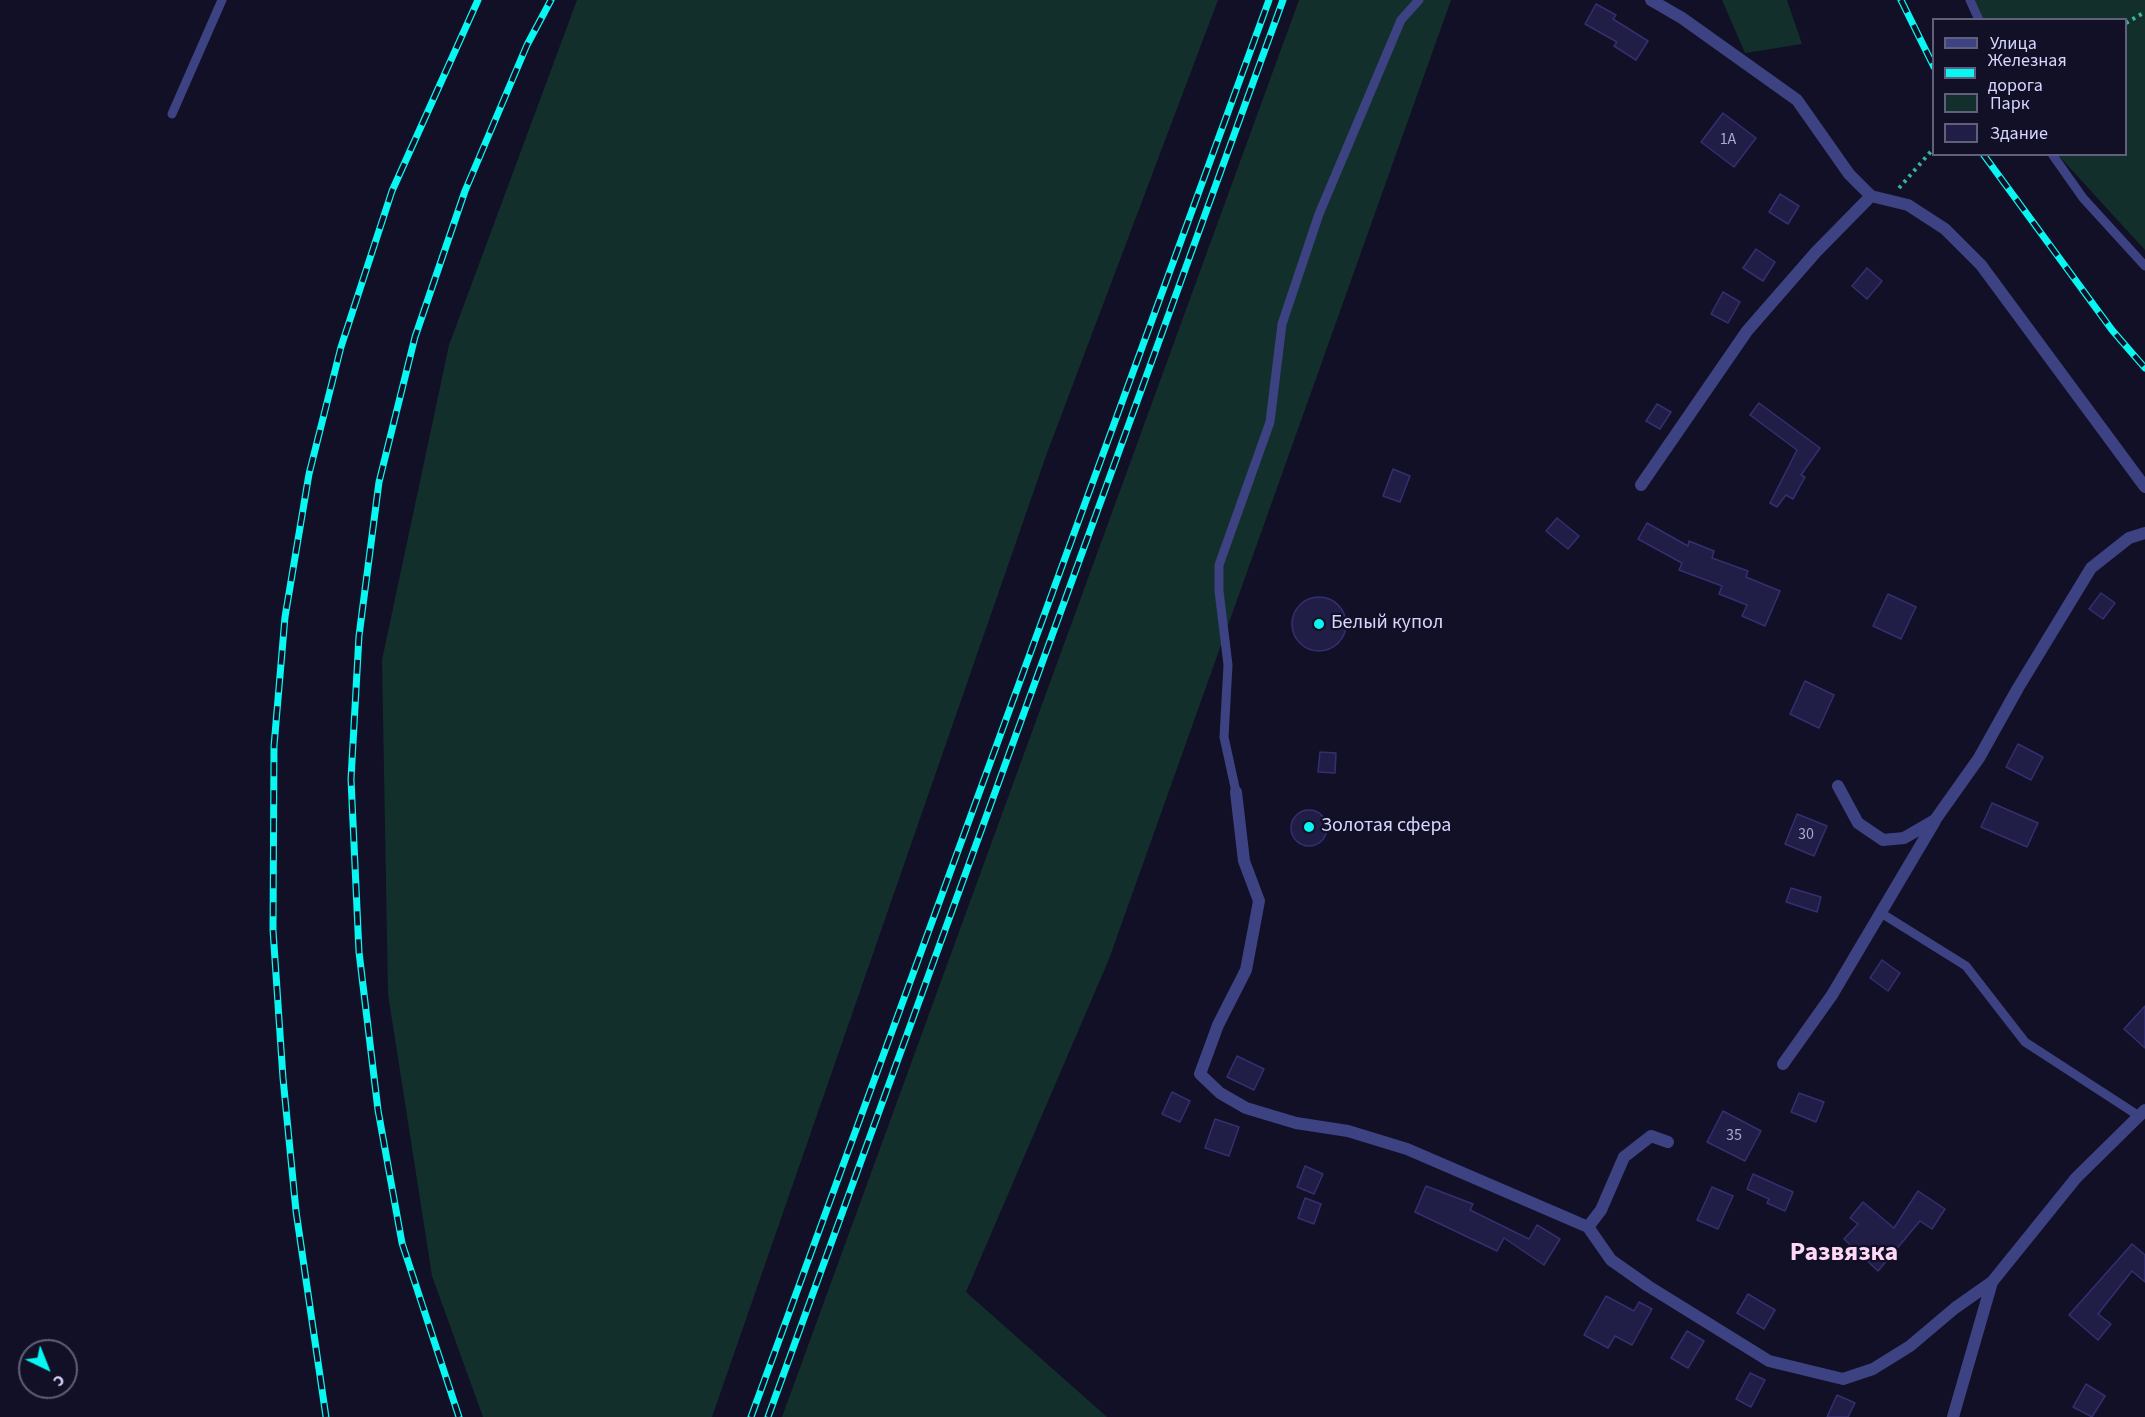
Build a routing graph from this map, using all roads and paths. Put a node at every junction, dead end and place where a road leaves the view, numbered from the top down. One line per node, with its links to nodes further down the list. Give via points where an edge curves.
1 (222, 0): 8 (lane)
2 (1419, 0): 18 (lane, via 1401,20 1319,214 1282,324 1270,422 1220,565 1219,591 1228,665 1224,737)
3 (1651, 0): 11 (street, via 1683,18 1797,100 1849,174)
4 (1970, 0): 6 (lane)
5 (2145, 12): 7 (path)
6 (1978, 18)
7 (2127, 22)
8 (172, 114)
9 (1932, 150): 12 (path)
10 (2053, 156): 13 (lane, via 2083,198)
11 (1871, 196): 12 (street); 14 (street, via 1747,331)
12 (1888, 200): 15 (street, via 1908,205 1945,229 1981,265)
13 (2145, 266)
14 (1641, 485)
15 (2145, 487)
16 (2145, 533): 19 (street, via 2129,538 2091,568 1979,758)
17 (1838, 786): 19 (street, via 1858,823 1883,840 1904,838)
18 (1236, 792): 24 (street, via 1244,861 1259,901 1246,970 1218,1025 1200,1074 1220,1093 1246,1108 1407,1149)
19 (1935, 820): 20 (street)
20 (1881, 913): 21 (street, via 1832,995); 22 (lane, via 1966,966 2025,1042)
21 (1783, 1064)
22 (2142, 1113): 25 (street, via 2076,1178)
23 (1668, 1142): 24 (street, via 1651,1136 1624,1157 1601,1210)
24 (1588, 1227): 25 (street, via 1611,1260 1769,1361 1843,1379 1872,1369 1910,1346)
25 (1992, 1282): 26 (street)
26 (1953, 1417)

